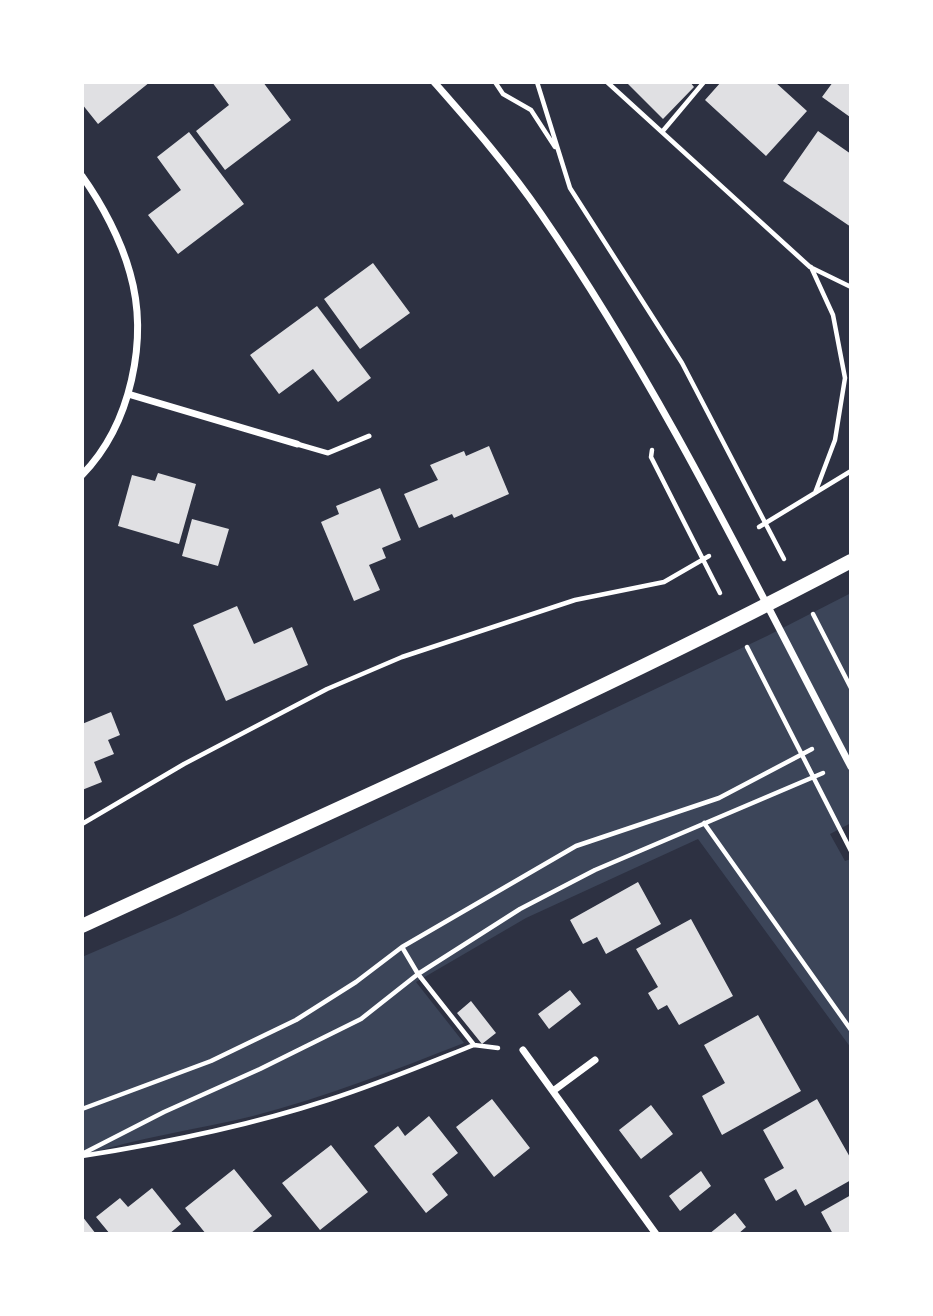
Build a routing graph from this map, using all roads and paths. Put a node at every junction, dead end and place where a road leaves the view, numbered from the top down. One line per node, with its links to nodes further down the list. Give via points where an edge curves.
1 (434, 82): 25 (street, via 540,212 610,321 680,438)
2 (495, 82): 7 (path, via 503,94 531,110)
3 (537, 82): 7 (path)
4 (607, 82): 6 (path)
5 (704, 82): 6 (path)
6 (662, 132): 9 (path)
7 (559, 153): 12 (path, via 570,188 682,363)
8 (82, 176): 11 (street, via 130,273 137,317)
9 (810, 267): 10 (path); 18 (path, via 833,316 845,378 835,440)
10 (851, 287)
11 (128, 394): 14 (street); 17 (street, via 109,438)
12 (716, 427)
13 (369, 436): 14 (lane, via 328,453)
14 (297, 444)
15 (651, 457): 22 (path)
16 (851, 471): 18 (path)
17 (82, 475)
18 (815, 494): 19 (path)
19 (757, 528)
20 (710, 555): 28 (path, via 664,582 575,600 402,657 327,689)
21 (851, 561): 30 (main road, via 757,611)
22 (726, 604)
23 (744, 641): 29 (path)
24 (817, 747): 31 (path, via 719,797 576,846)
25 (851, 767)
26 (829, 770): 27 (path)
27 (704, 823): 32 (path, via 595,870 520,909); 33 (path)
28 (82, 824)
29 (851, 851)
30 (82, 926)
31 (402, 947): 32 (path); 38 (path, via 296,1020 211,1062)
32 (418, 974): 34 (path); 39 (path, via 361,1019)
33 (851, 1030)
34 (474, 1045): 35 (path); 39 (path, via 327,1100 254,1121 159,1144)
35 (523, 1050): 37 (street)
36 (595, 1060): 37 (street)
37 (553, 1091): 40 (street)
38 (82, 1109)
39 (82, 1155)
40 (656, 1234)

